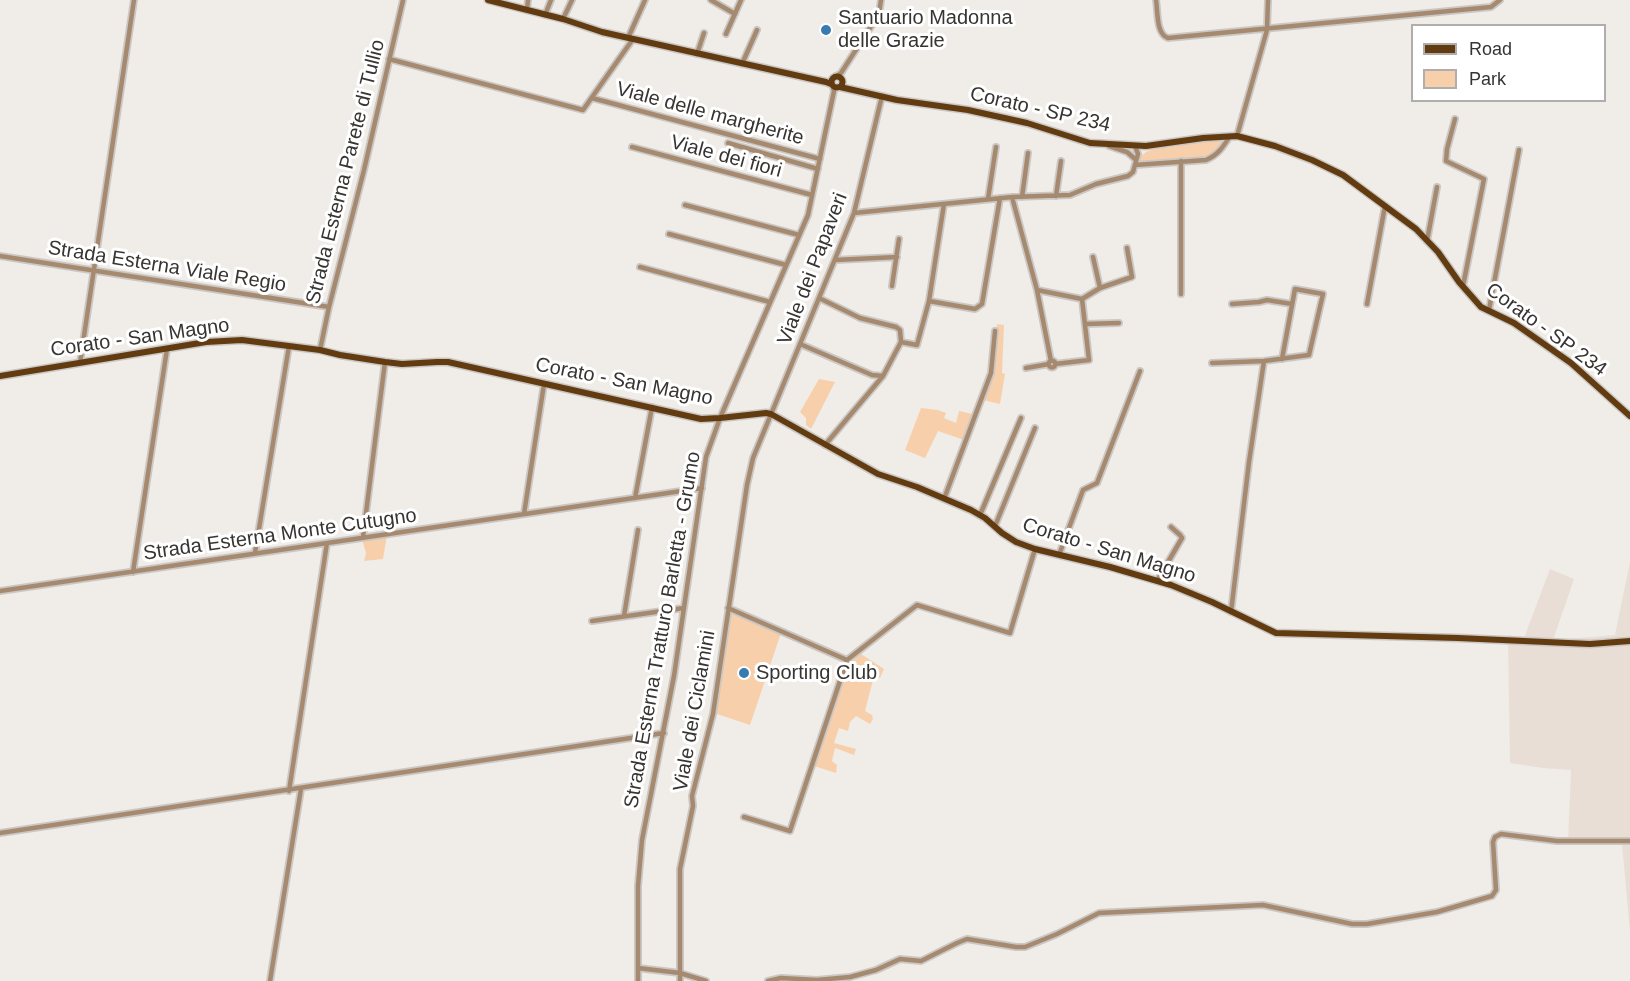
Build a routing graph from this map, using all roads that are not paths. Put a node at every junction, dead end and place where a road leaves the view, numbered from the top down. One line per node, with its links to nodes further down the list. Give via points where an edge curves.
1 (134, 0): 66 (street)
2 (403, 0): 24 (street, Strada Esterna Parete di Tullio)
3 (488, 0): 14 (main road, Corato - SP 234)
4 (528, 0): 14 (street)
5 (551, 0): 16 (street)
6 (572, 0): 17 (street)
7 (645, 0): 22 (street)
8 (711, 0): 15 (street)
9 (741, 0): 15 (street)
10 (881, 0): 26 (street, Strada Esterna Tratturo Barletta - Grumo, via 879,14)
11 (1156, 0): 19 (street, via 1164,38)
12 (1268, 0): 19 (street)
13 (1500, 0): 19 (street, via 1491,7)
14 (527, 10): 16 (main road, Corato - SP 234)
15 (735, 14): 21 (street)
16 (544, 15): 17 (main road, Corato - SP 234)
17 (563, 19): 22 (main road, Corato - SP 234)
18 (757, 30): 25 (street)
19 (1267, 30): 30 (street)
20 (704, 33): 23 (street)
21 (726, 34)
22 (630, 38): 23 (main road, Corato - SP 234); 28 (street)
23 (697, 54): 25 (main road, Corato - SP 234)
24 (389, 59): 28 (street, via 583,110); 79 (street, Strada Esterna Parete di Tullio)
25 (742, 64): 26 (main road, Corato - SP 234)
26 (836, 83): 27 (main road, Corato - SP 234); 39 (street, Strada Esterna Tratturo Barletta - Grumo)
27 (882, 96): 32 (main road, Corato - SP 234, via 978,112); 54 (street, Viale dei Papaveri)
28 (592, 98): 39 (street, Viale delle margherite)
29 (1455, 119): 68 (street, via 1446,161 1484,179)
30 (1234, 136): 33 (main road, Corato - SP 234); 41 (street, via 1214,157); 53 (main road, Corato - SP 234, via 1312,160 1343,175)
31 (728, 143): 43 (street)
32 (1106, 144): 34 (main road, Corato - SP 234); 42 (street, via 1127,152)
33 (1165, 144): 34 (main road, Corato - SP 234); 42 (street, via 1140,152)
34 (1135, 146): 42 (street)
35 (632, 147): 45 (street, Viale dei fiori)
36 (996, 147): 50 (street)
37 (1520, 150): 80 (street)
38 (1028, 153): 48 (street)
39 (820, 159): 43 (street, Strada Esterna Tratturo Barletta - Grumo)
40 (1061, 161): 46 (street)
41 (1181, 161): 42 (street); 71 (street)
42 (1135, 162): 46 (street, via 1128,176)
43 (818, 169): 45 (street, Strada Esterna Tratturo Barletta - Grumo)
44 (1437, 187): 58 (street)
45 (812, 195): 56 (street, Strada Esterna Tratturo Barletta - Grumo)
46 (1056, 196): 48 (street)
47 (1012, 197): 48 (street); 49 (street); 70 (street)
48 (1022, 197)
49 (1000, 198): 50 (street); 74 (street, via 982,304 975,309)
50 (988, 199): 51 (street)
51 (944, 204): 54 (street); 74 (street)
52 (685, 205): 56 (street)
53 (1385, 206): 58 (main road, Corato - SP 234); 78 (street)
54 (854, 213): 63 (street, Viale dei Papaveri)
55 (669, 234): 64 (street)
56 (799, 235): 64 (street, Strada Esterna Tratturo Barletta - Grumo)
57 (899, 239): 61 (street)
58 (1427, 241): 68 (main road, Corato - SP 234)
59 (1127, 248): 69 (street, via 1132,277)
60 (0, 256): 66 (street, Strada Esterna Viale Regio)
61 (897, 257): 63 (street); 67 (street)
62 (1093, 257): 69 (street)
63 (835, 260): 72 (street, Viale dei Papaveri)
64 (786, 265): 75 (street, Strada Esterna Tratturo Barletta - Grumo)
65 (640, 267): 75 (street)
66 (93, 271): 79 (street, Strada Esterna Viale Regio); 92 (street)
67 (892, 286)
68 (1462, 286): 80 (main road, Corato - SP 234, via 1481,307)
69 (1100, 288): 73 (street)
70 (1037, 290): 73 (street); 93 (street)
71 (1181, 294)
72 (819, 298): 84 (street, via 860,318 896,327); 85 (street, Viale dei Papaveri)
73 (1082, 299): 82 (street)
74 (929, 301): 84 (street, via 917,345)
75 (770, 302): 103 (street, Strada Esterna Tratturo Barletta - Grumo)
76 (1232, 304): 77 (street, via 1267,300)
77 (1292, 304): 89 (street); 89 (street, via 1295,289 1323,294 1309,355)
78 (1367, 304)
79 (329, 307): 88 (street, Strada Esterna Parete di Tullio)
80 (1490, 310): 102 (main road, Corato - SP 234, via 1570,363)
81 (1119, 323): 82 (street)
82 (1085, 324): 93 (street, via 1089,360)
83 (995, 332): 109 (street, via 991,373)
84 (901, 342): 98 (street)
85 (800, 344): 98 (street, via 872,375); 101 (street, Viale dei Papaveri)
86 (289, 346): 87 (main road, Corato - San Magno, via 242,340); 88 (main road, Corato - San Magno); 118 (street)
87 (167, 349): 92 (main road, Corato - San Magno); 120 (street)
88 (320, 350): 91 (main road, Corato - San Magno)
89 (1282, 359): 90 (street)
90 (1264, 361): 94 (street); 125 (street)
91 (385, 362): 99 (main road, Corato - San Magno, via 448,362); 115 (street)
92 (80, 363): 97 (main road, Corato - San Magno)
93 (1052, 363): 95 (street)
94 (1212, 363)
95 (1026, 368)
96 (1140, 371): 119 (street, via 1097,483 1083,490)
97 (0, 376)
98 (883, 376): 106 (street)
99 (544, 384): 100 (main road, Corato - San Magno); 110 (street)
100 (652, 407): 103 (main road, Corato - San Magno, via 701,418); 108 (street)
101 (771, 414): 103 (main road, Corato - San Magno); 106 (main road, Corato - San Magno); 124 (street, Viale dei Ciclamini, via 747,485)
102 (1630, 416)
103 (720, 418): 107 (street, Strada Esterna Tratturo Barletta - Grumo, via 706,457)
104 (1021, 418): 111 (street)
105 (1035, 428): 112 (street)
106 (825, 445): 109 (main road, Corato - San Magno, via 878,474)
107 (702, 488): 108 (street, Strada Esterna Monte Cutugno); 123 (street, Strada Esterna Tratturo Barletta - Grumo)
108 (635, 498): 110 (street, Strada Esterna Monte Cutugno)
109 (944, 499): 111 (main road, Corato - San Magno)
110 (524, 514): 115 (street, Strada Esterna Monte Cutugno)
111 (980, 514): 112 (main road, Corato - San Magno)
112 (995, 526): 117 (main road, Corato - San Magno, via 1016,542)
113 (1171, 527): 121 (street, via 1182,538)
114 (638, 530): 126 (street)
115 (363, 537): 116 (street, Strada Esterna Monte Cutugno)
116 (327, 543): 118 (street, Strada Esterna Monte Cutugno); 132 (street)
117 (1035, 549): 119 (main road, Corato - San Magno); 129 (street, via 1010,633 917,604)
118 (255, 554): 120 (street, Strada Esterna Monte Cutugno)
119 (1059, 555): 121 (main road, Corato - San Magno)
120 (133, 572): 122 (street, Strada Esterna Monte Cutugno)
121 (1157, 581): 125 (main road, Corato - San Magno)
122 (0, 591)
123 (684, 608): 126 (street); 130 (street, Strada Esterna Tratturo Barletta - Grumo)
124 (728, 608): 129 (street); 137 (street, Viale dei Ciclamini, via 713,714 692,796 680,869)
125 (1231, 612): 128 (main road, Corato - San Magno, via 1276,633 1590,644)
126 (624, 616): 127 (street)
127 (592, 621)
128 (1630, 641)
129 (847, 660): 133 (street, via 790,831)
130 (664, 733): 131 (street); 136 (street, Strada Esterna Tratturo Barletta - Grumo, via 642,840)
131 (301, 789): 132 (street); 138 (street)
132 (289, 791): 134 (street)
133 (744, 817)
134 (0, 833)
135 (1630, 840): 142 (street, via 1557,841 1501,834 1493,842 1496,890 1492,896 1437,912 1367,924 1263,905 1099,913 1025,947 967,939 921,961 900,959 850,977)
136 (638, 968): 137 (street); 139 (street, Strada Esterna Tratturo Barletta - Grumo)
137 (680, 973): 140 (street, Viale dei Ciclamini); 141 (street)
138 (270, 981)
139 (638, 981)
140 (680, 981)
141 (706, 981)
142 (768, 981)

